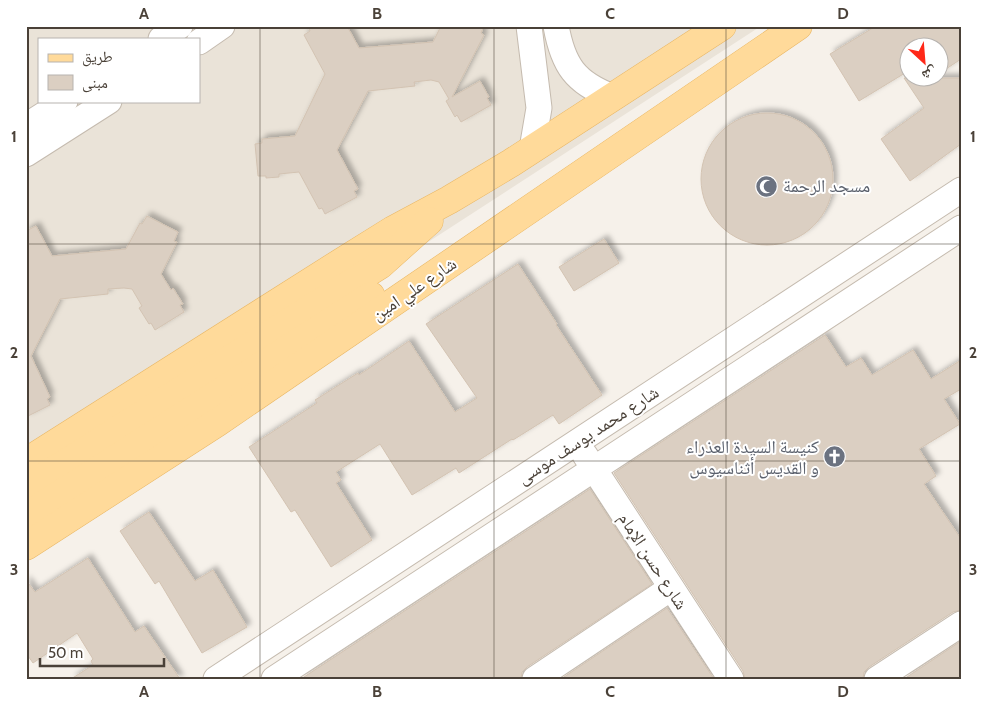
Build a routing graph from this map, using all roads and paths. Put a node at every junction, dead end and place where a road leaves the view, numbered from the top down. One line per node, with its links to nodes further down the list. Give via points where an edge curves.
1 (180, 26): 7 (street)
2 (222, 26): 8 (street)
3 (529, 26): 10 (street)
4 (556, 26): 9 (street)
5 (722, 26): 11 (main road)
6 (798, 26): 19 (main road, شارع علي امين)
7 (162, 38)
8 (200, 41)
9 (567, 62): 10 (street, via 558,77); 11 (street, via 588,86)
10 (536, 80): 15 (street, via 539,108)
11 (613, 97): 15 (main road)
12 (62, 102): 14 (street)
13 (106, 102): 16 (street)
14 (26, 126)
15 (532, 149): 18 (main road)
16 (26, 154)
17 (961, 190): 21 (street, شارع محمد يوسف موسى)
18 (449, 200): 22 (main road, via 393,230); 24 (main road, via 424,228 380,265)
19 (534, 206): 25 (main road, via 448,246); 26 (main road, شارع علي امين, via 218,422)
20 (961, 228): 23 (street, شارع محمد يوسف موسى)
21 (576, 443): 23 (street, شارع حسن الإمام); 29 (street, شارع محمد يوسف موسى)
22 (26, 462)
23 (594, 470): 27 (street, شارع حسن الإمام); 30 (street, شارع محمد يوسف موسى)
24 (26, 488)
25 (26, 516)
26 (26, 546)
27 (671, 588): 31 (street); 32 (street, شارع حسن الإمام)
28 (961, 624): 33 (street)
29 (216, 679)
30 (274, 679)
31 (534, 679)
32 (730, 679)
33 (877, 679)

